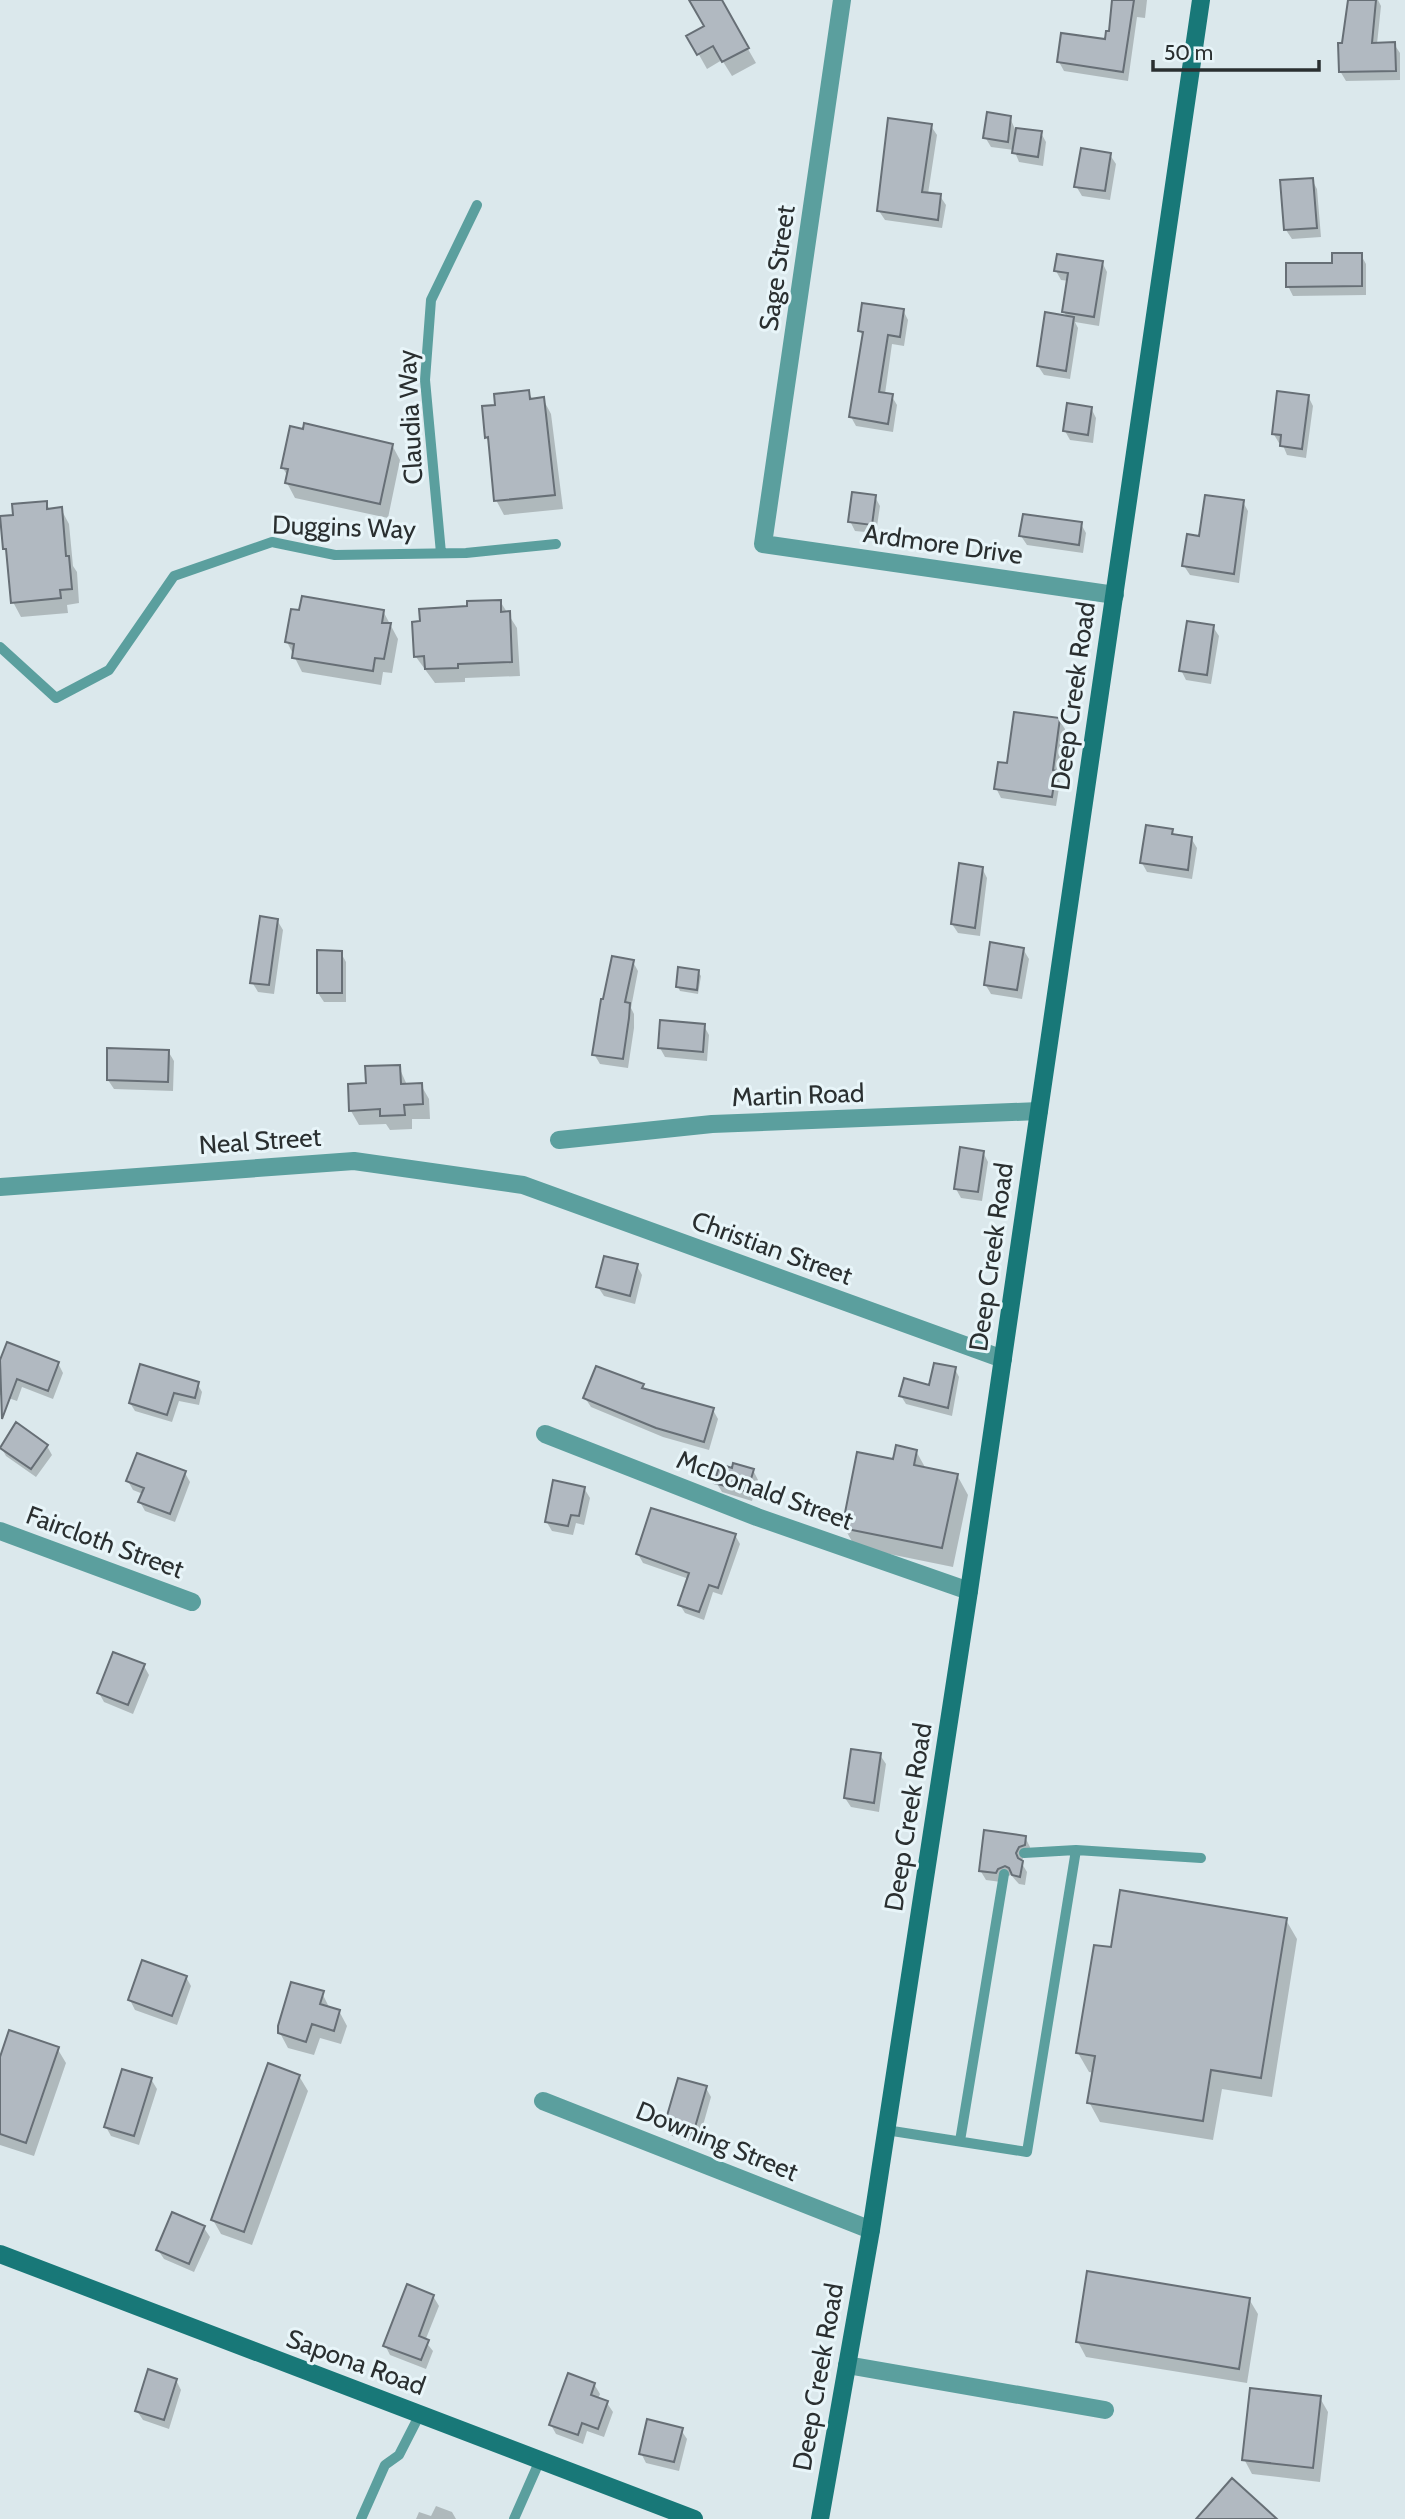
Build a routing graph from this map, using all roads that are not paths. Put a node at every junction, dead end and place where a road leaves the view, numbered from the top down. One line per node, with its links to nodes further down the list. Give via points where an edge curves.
1 (842, 0): 5 (street, Sage Street)
2 (1201, 0): 7 (street, Deep Creek Road)
3 (477, 205): 6 (lane, Claudia Way, via 431,300 425,380)
4 (556, 544): 6 (lane, Duggins Way)
5 (763, 544): 7 (street, Ardmore Drive)
6 (441, 554): 8 (lane, Duggins Way, via 335,555 272,542 174,576 109,670 57,698)
7 (1115, 596): 9 (street, Deep Creek Road)
8 (0, 647)
9 (1039, 1111): 10 (street, Martin Road, via 712,1124); 13 (street, Deep Creek Road)
10 (559, 1140)
11 (523, 1185): 12 (street, Neal Street, via 354,1161); 13 (street, Christian Street)
12 (0, 1187)
13 (1003, 1359): 16 (street, Deep Creek Road)
14 (545, 1434): 16 (street, McDonald Street, via 757,1517)
15 (0, 1531): 17 (street, Faircloth Street)
16 (969, 1591): 23 (street, Deep Creek Road)
17 (192, 1602)
18 (1076, 1850): 19 (lane); 20 (lane); 24 (lane, via 1027,2152)
19 (1024, 1853)
20 (1201, 1858)
21 (1004, 1874): 24 (lane)
22 (543, 2101): 25 (street, Downing Street)
23 (886, 2130): 24 (lane); 25 (street, Deep Creek Road)
24 (960, 2141)
25 (871, 2230): 27 (street, Deep Creek Road)
26 (0, 2254): 29 (street, Sapona Road)
27 (847, 2365): 28 (street); 35 (street, Deep Creek Road)
28 (1105, 2410)
29 (420, 2414): 30 (street, Sapona Road); 32 (lane, via 399,2455 385,2465)
30 (540, 2460): 31 (street, Sapona Road); 33 (lane)
31 (664, 2512): 34 (street, Sapona Road)
32 (361, 2519)
33 (513, 2519)
34 (694, 2519)
35 (820, 2519)

